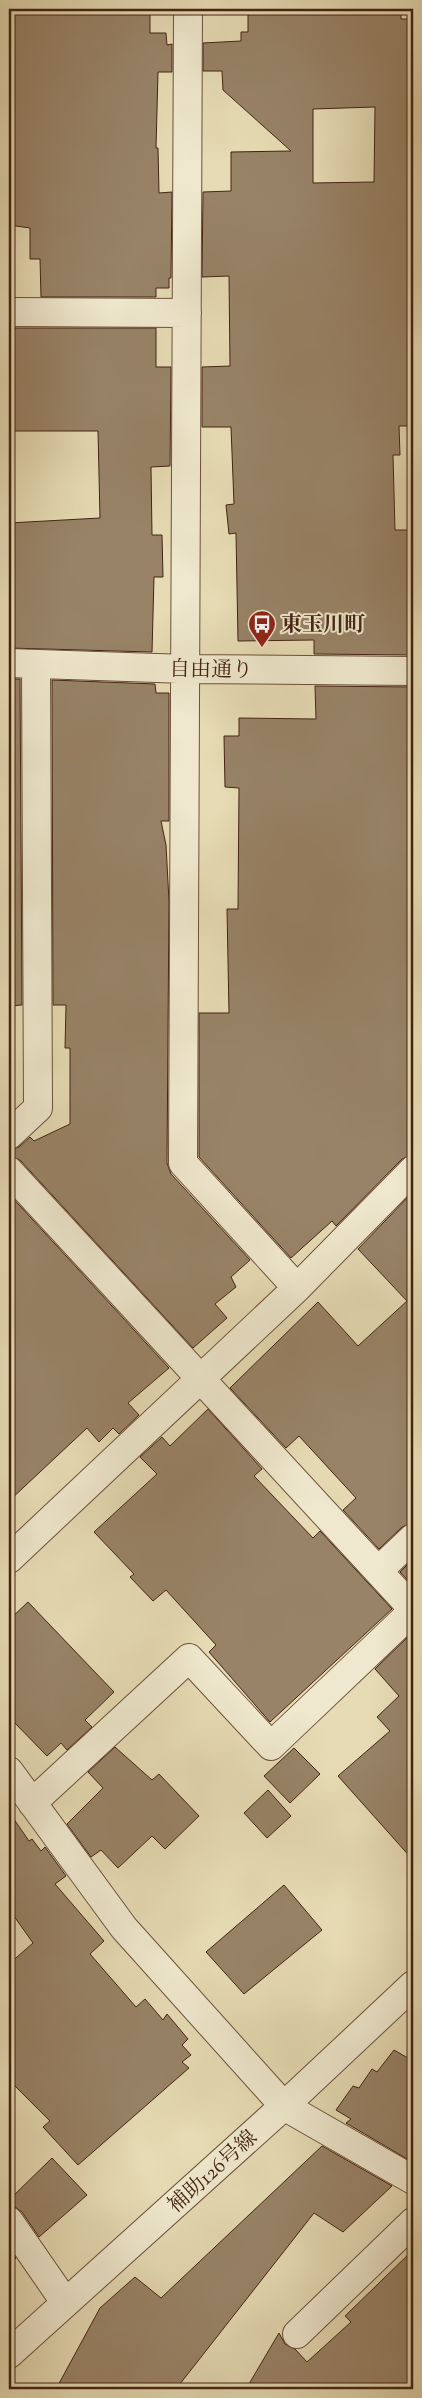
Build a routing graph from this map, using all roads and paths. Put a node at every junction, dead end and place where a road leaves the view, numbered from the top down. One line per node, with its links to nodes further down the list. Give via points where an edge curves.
1 (188, 9): 3 (street)
2 (9, 312): 3 (street)
3 (187, 313): 6 (street)
4 (9, 663): 5 (street, 自由通り)
5 (36, 664): 6 (street, 自由通り); 8 (street, via 38,1108)
6 (186, 669): 7 (street, 自由通り); 11 (street, via 183,1163)
7 (413, 671)
8 (9, 1135)
9 (413, 1170): 11 (street)
10 (9, 1171): 12 (street)
11 (297, 1288): 12 (street)
12 (202, 1378): 14 (street); 15 (street)
13 (413, 1538): 15 (street)
14 (9, 1559)
15 (378, 1571): 16 (street)
16 (413, 1610): 18 (street, via 271,1746 189,1658)
17 (9, 1771): 18 (street)
18 (32, 1803): 20 (street, via 124,1928)
19 (413, 1985): 20 (street, 補助126号線)
20 (284, 2106): 21 (street); 24 (street, 補助126号線)
21 (413, 2180)
22 (9, 2221): 24 (street)
23 (413, 2222): 25 (street)
24 (65, 2302): 26 (street, 補助126号線)
25 (297, 2334)
26 (9, 2354)

